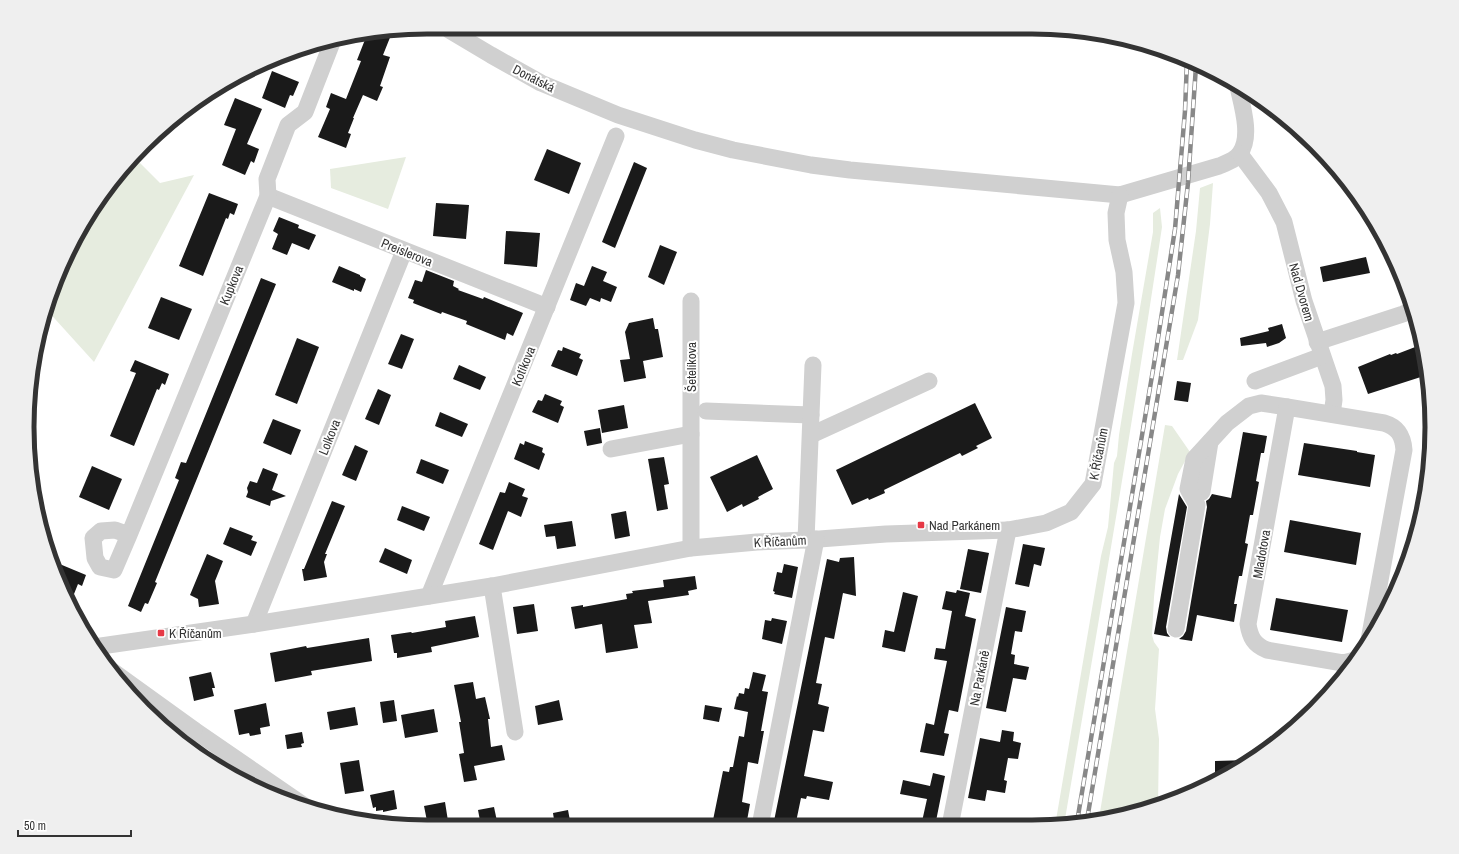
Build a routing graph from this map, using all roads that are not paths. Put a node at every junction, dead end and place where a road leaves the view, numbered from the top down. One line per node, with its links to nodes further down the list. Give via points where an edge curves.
1 (456, 34): 6 (street, Donátská, via 541,82 623,117 733,150 811,165)
2 (331, 46): 7 (street, Kupkova, via 305,112 288,125 267,179)
3 (1239, 93): 5 (street, via 1246,131 1245,144)
4 (616, 136): 10 (street, Kotíkova)
5 (1240, 154): 6 (street, via 1219,166); 12 (street, Nad Dvorem, via 1269,193 1284,222 1304,301)
6 (1120, 195): 25 (street, K Říčanům, via 1116,212 1117,240 1124,272 1126,303 1093,484 1071,512 1046,523)
7 (268, 196): 8 (street, Preislerova); 26 (street, Kupkova)
8 (404, 250): 10 (street, Preislerova); 31 (street, Lolkova)
9 (691, 301): 20 (street, Šetelíkova)
10 (547, 307): 30 (street, Kotíkova)
11 (1408, 312): 12 (street)
12 (1320, 349): 15 (street); 18 (street, via 1333,386)
13 (814, 365): 19 (street)
14 (929, 380): 21 (street)
15 (1255, 382)
16 (1287, 407): 18 (street); 22 (street, via 1261,404 1249,406 1227,423); 35 (street, Mladotova, via 1248,624 1249,634 1253,641 1267,650)
17 (706, 411): 19 (street)
18 (1332, 414): 32 (street, via 1390,425 1396,428 1403,442 1404,450)
19 (812, 415): 21 (street)
20 (691, 434): 23 (street); 28 (street, Šetelíkova)
21 (811, 435): 27 (street)
22 (1210, 442): 24 (street); 33 (street, via 1194,459 1188,489 1197,505)
23 (611, 449)
24 (1202, 492)
25 (1008, 530): 27 (street, K Říčanům, via 886,534); 41 (street, Na Parkáně)
26 (129, 535)
27 (811, 540): 28 (street, K Říčanům); 40 (street)
28 (691, 548): 29 (street, K Říčanům)
29 (492, 586): 30 (street, K Říčanům); 37 (street)
30 (428, 596): 31 (street, K Říčanům)
31 (254, 624): 34 (street, K Říčanům)
32 (1372, 624)
33 (1176, 629)
34 (100, 645)
35 (1347, 662)
36 (141, 696): 38 (street)
37 (515, 732)
38 (189, 737): 39 (street)
39 (279, 791)
40 (761, 820)
41 (951, 820)

